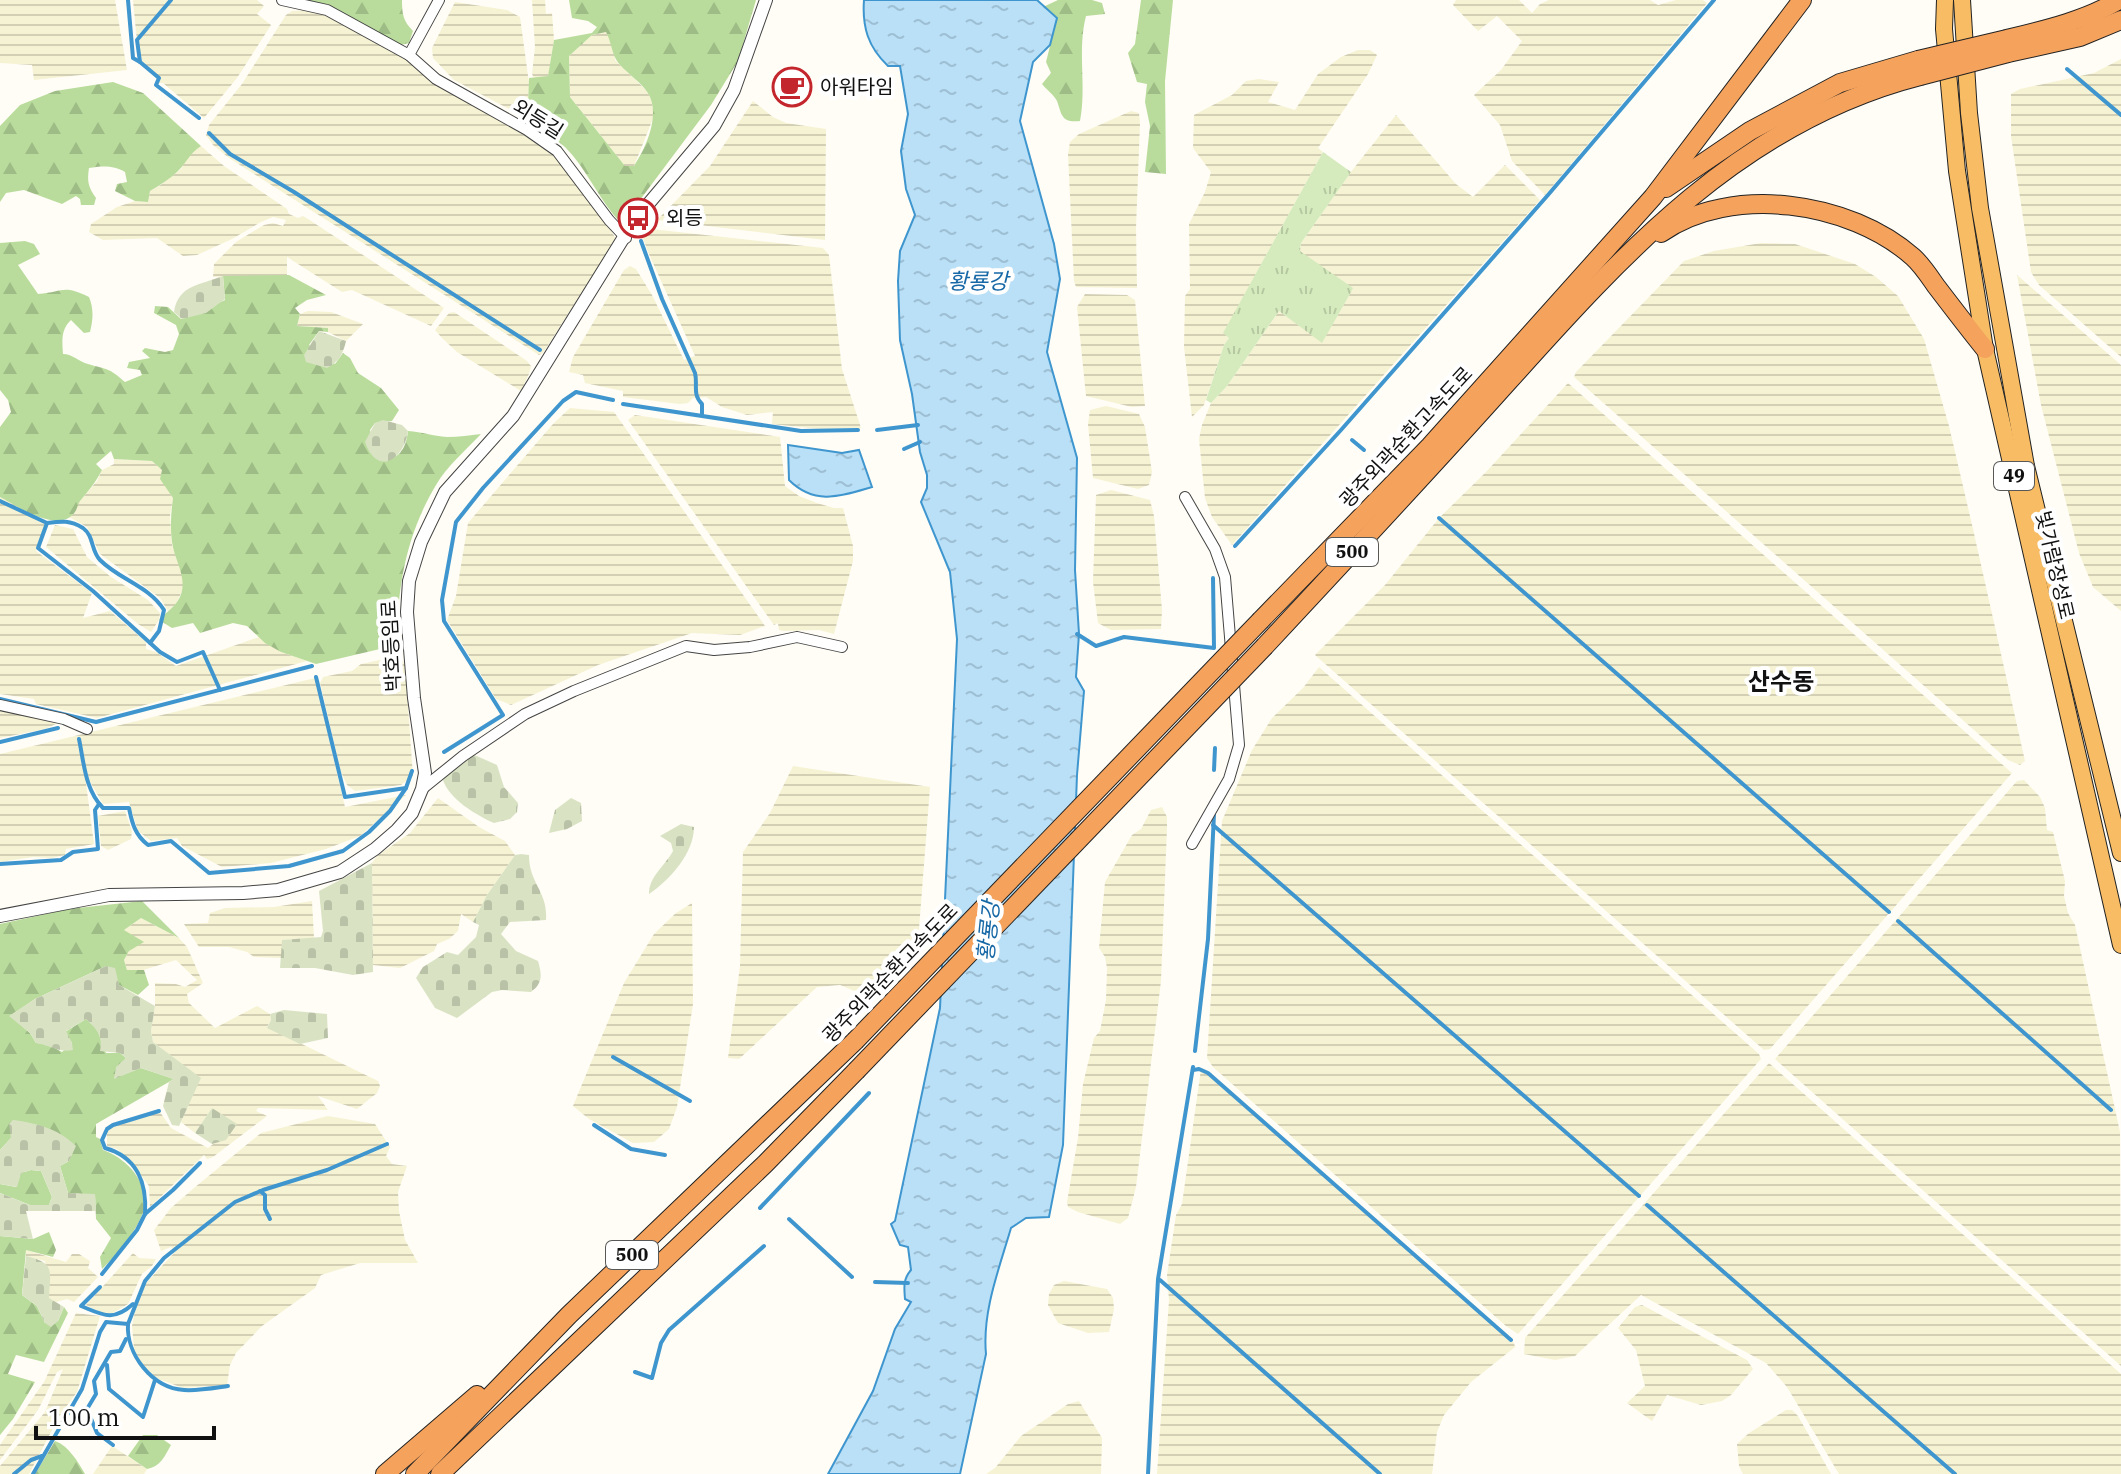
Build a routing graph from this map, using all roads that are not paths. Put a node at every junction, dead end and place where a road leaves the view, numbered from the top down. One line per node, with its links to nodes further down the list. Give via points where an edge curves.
1 (282, 0): 10 (street, 외등길, via 327,10)
2 (439, 0): 10 (street)
3 (766, 0): 13 (street, 박호등임로, via 734,90 714,126 634,221)
4 (1802, 0): 12 (highway)
5 (1945, 0): 16 (highway, 빛가람장성로 / 49, via 1957,171)
6 (1962, 0): 24 (highway, 빛가람장성로 / 49, via 1980,208 2026,466)
7 (2119, 0): 9 (highway)
8 (2121, 20): 9 (highway, via 2080,37)
9 (2007, 46): 11 (highway, bridge)
10 (409, 55): 13 (street, 외등길, via 436,79 557,151)
11 (1919, 68): 12 (highway, via 1840,83 1750,131); 14 (highway, via 1804,120 1725,169)
12 (1653, 197): 15 (highway)
13 (626, 238): 22 (street, 박호등임로, via 513,416 445,492 421,542 409,581 407,612 423,747)
14 (1629, 254): 15 (highway); 16 (highway, via 1679,220 1732,206 1802,206 1849,218 1914,258)
15 (1554, 320): 17 (highway, 광주외곽순환고속도로 / 500); 17 (highway, 광주외곽순환고속도로 / 500, via 1520,368)
16 (1985, 349): 26 (highway, 빛가람장성로 / 49)
17 (1435, 452): 27 (highway, 광주외곽순환고속도로 / 500, bridge, via 1261,620 855,1041); 28 (highway, 광주외곽순환고속도로 / 500, bridge, via 1265,646 856,1071)
18 (1185, 497): 23 (street, via 1225,577 1239,745 1229,779)
19 (842, 647): 22 (street, via 797,637 726,649 686,646 525,714)
20 (0, 705): 21 (street)
21 (87, 729)
22 (422, 789): 25 (street, 박호등임로, via 412,813 386,840 340,872 311,882 243,893 98,896)
23 (1192, 844)
24 (2121, 853)
25 (0, 916)
26 (2121, 945)
27 (569, 1315): 29 (highway); 30 (highway, 광주외곽순환고속도로 / 500)
28 (523, 1395): 31 (highway, 광주외곽순환고속도로 / 500); 32 (highway)
29 (385, 1474)
30 (415, 1474)
31 (440, 1474)
32 (454, 1474)

